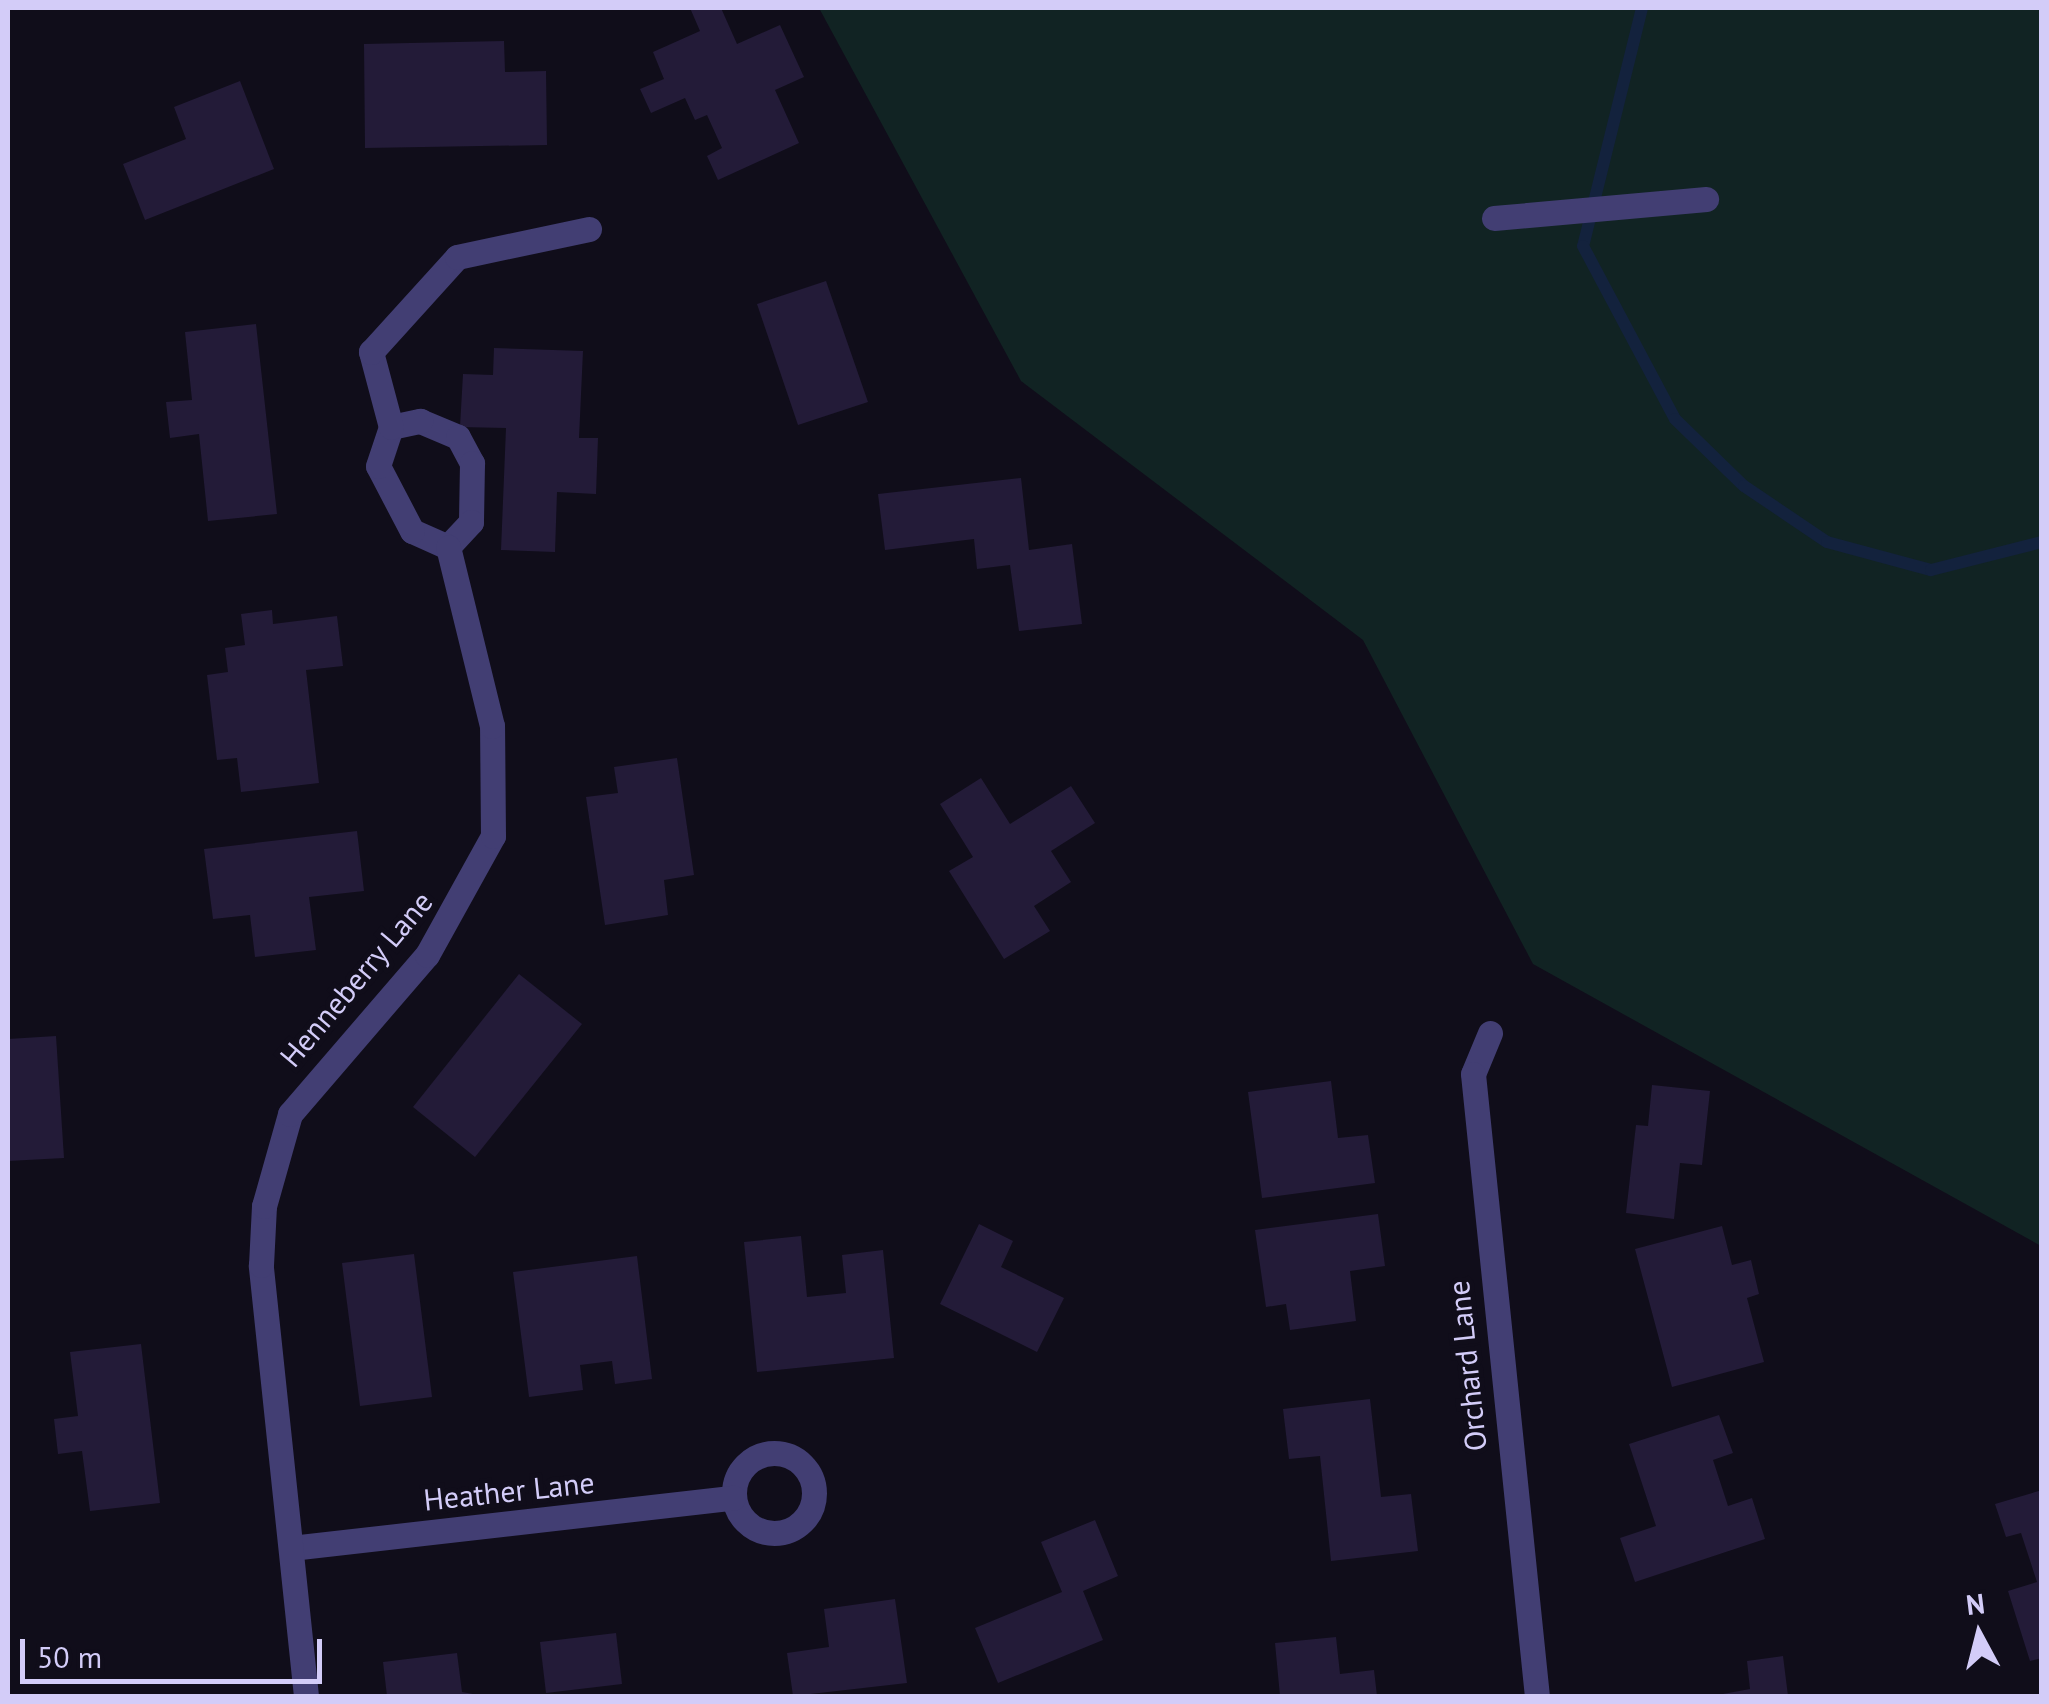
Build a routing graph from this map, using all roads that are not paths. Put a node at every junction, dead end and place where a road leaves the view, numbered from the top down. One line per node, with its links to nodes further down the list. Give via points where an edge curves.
1 (1706, 199): 2 (street)
2 (1494, 218)
3 (589, 230): 4 (street, via 457,257 371,352)
4 (391, 427): 5 (street, via 378,466 393,509 427,541); 5 (street, via 439,426 472,462 470,522)
5 (448, 546): 8 (street, Henneberry Lane, via 492,726 492,836 447,925 319,1069 272,1156 262,1265)
6 (1490, 1033): 10 (street, Orchard Lane, via 1472,1074)
7 (734, 1498): 8 (street, Heather Lane)
8 (291, 1548): 9 (street, Henneberry Lane)
9 (306, 1696)
10 (1537, 1696)

